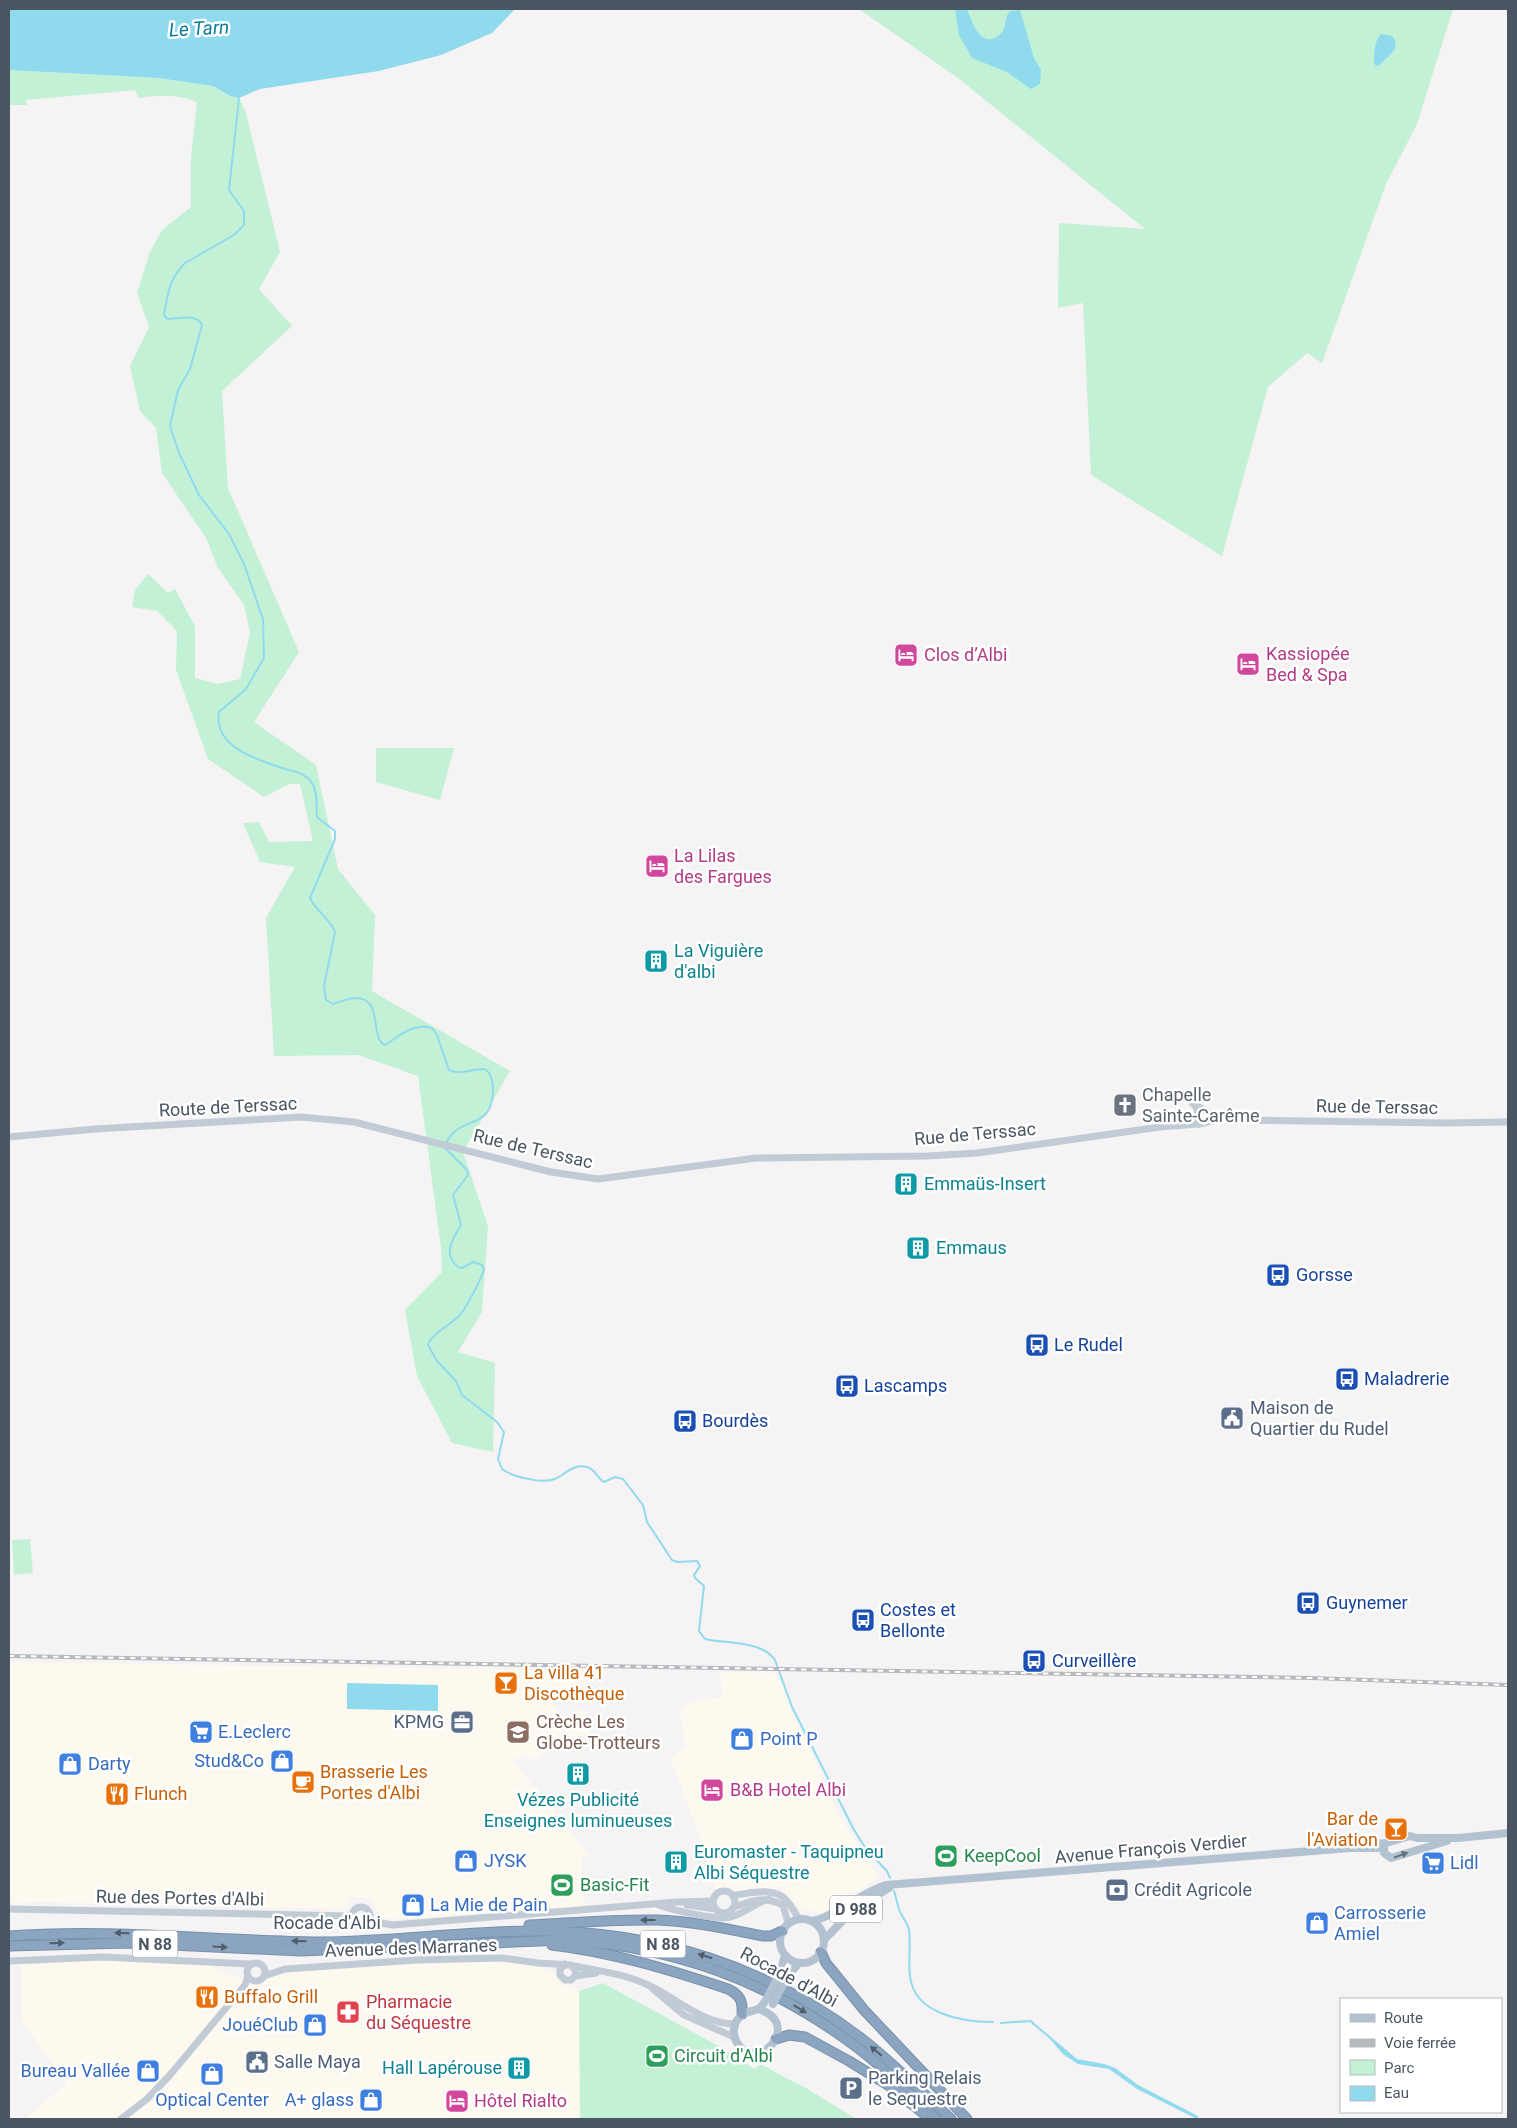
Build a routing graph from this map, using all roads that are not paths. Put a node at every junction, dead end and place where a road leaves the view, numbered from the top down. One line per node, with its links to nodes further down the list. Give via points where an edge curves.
1 (1215, 1116): 2 (street, Rue de Terssac, via 1241,1120); 3 (street, Rue de Terssac); 3 (street, via 1192,1103 1197,1109)
2 (1508, 1122)
3 (1199, 1124): 5 (street, Rue de Terssac, via 976,1153 756,1158 598,1179 551,1172)
4 (9, 1137): 5 (street, Route de Terssac, via 301,1117 354,1122)
5 (446, 1144)
6 (1508, 1833): 8 (main road)
7 (1417, 1838): 8 (main road); 9 (main road, via 1410,1836); 10 (main road, via 1420,1842)
8 (1458, 1838): 10 (main road)
9 (1385, 1846): 10 (main road, one-way to 10, via 1387,1857 1391,1858); 11 (main road, Avenue François Verdier / D 988, via 1373,1843 1350,1848)
10 (1418, 1848)
11 (894, 1885): 23 (main road, Avenue François Verdier / D 988, via 871,1890 837,1911); 27 (main road, Avenue François Verdier / D 988, via 852,1911)
12 (733, 1895): 14 (street, via 722,1891); 17 (street); 21 (street, via 770,1891 779,1894)
13 (769, 1899): 16 (street, via 726,1918); 17 (street); 24 (street, via 783,1905)
14 (713, 1901): 15 (street); 19 (street)
15 (672, 1903): 16 (street); 19 (street)
16 (653, 1904): 22 (street, via 393,1925)
17 (734, 1907): 19 (street, via 726,1913)
18 (9, 1909): 20 (street, Rue des Portes d'Albi)
19 (716, 1909)
20 (351, 1916): 22 (street, via 358,1925); 22 (street, via 355,1908 363,1907 369,1912)
21 (800, 1919): 23 (main road); 24 (main road)
22 (368, 1921)
23 (812, 1921): 27 (main road)
24 (788, 1924): 25 (main road)
25 (782, 1931): 28 (highway, one-way to 28, via 763,1936 693,1923 617,1920); 32 (main road, via 780,1944)
26 (9, 1936): 28 (highway, Rocade d'Albi / N 88, one-way to 26, via 127,1933)
27 (824, 1940): 31 (main road)
28 (322, 1942): 60 (highway, Rocade d'Albi / N 88, one-way to 28, via 872,2047 816,2007 763,1978 688,1951 637,1939 567,1931)
29 (472, 1943): 30 (highway, Rocade d'Albi / N 88, one-way to 29, via 128,1943 309,1951); 52 (highway, via 578,1948 656,1966 737,1993 743,2003); 59 (highway, Rocade d'Albi / N 88, one-way to 59, via 592,1942 649,1950 715,1968 757,1986 822,2022 860,2049)
30 (9, 1946)
31 (821, 1952): 34 (main road, via 811,1960); 61 (highway, via 826,1963 864,2010)
32 (785, 1955): 34 (main road); 45 (main road)
33 (9, 1961): 35 (street, via 102,1957)
34 (799, 1962): 45 (main road)
35 (229, 1963): 37 (street); 43 (street)
36 (538, 1963): 39 (street, Avenue des Marranes); 41 (street, Avenue des Marranes, via 475,1958); 44 (street, Avenue des Marranes)
37 (250, 1964): 38 (street); 43 (street)
38 (261, 1964): 41 (street, Avenue des Marranes); 46 (street, via 265,1969)
39 (565, 1964): 40 (street); 44 (street)
40 (574, 1966): 42 (street); 47 (street)
41 (285, 1969): 46 (street, Avenue des Marranes)
42 (608, 1972): 47 (street); 49 (street)
43 (247, 1974): 48 (street); 50 (street)
44 (560, 1975): 47 (street, via 568,1980)
45 (784, 1975): 51 (main road, bridge); 53 (main road, bridge)
46 (264, 1976): 48 (street)
47 (575, 1976)
48 (255, 1981): 50 (street)
49 (647, 1984): 54 (street, via 714,2022); 55 (street, via 684,2015)
50 (245, 1985): 57 (street, via 170,2075)
51 (758, 2010): 52 (main road); 53 (main road)
52 (742, 2014): 54 (main road)
53 (771, 2016): 56 (main road, via 777,2027)
54 (735, 2024): 55 (main road)
55 (734, 2038): 56 (main road, via 742,2048 754,2053 766,2050)
56 (776, 2039): 58 (highway, via 789,2035 805,2037 888,2085)
57 (121, 2119)
58 (931, 2119)
59 (936, 2119)
60 (951, 2119)
61 (967, 2119)

